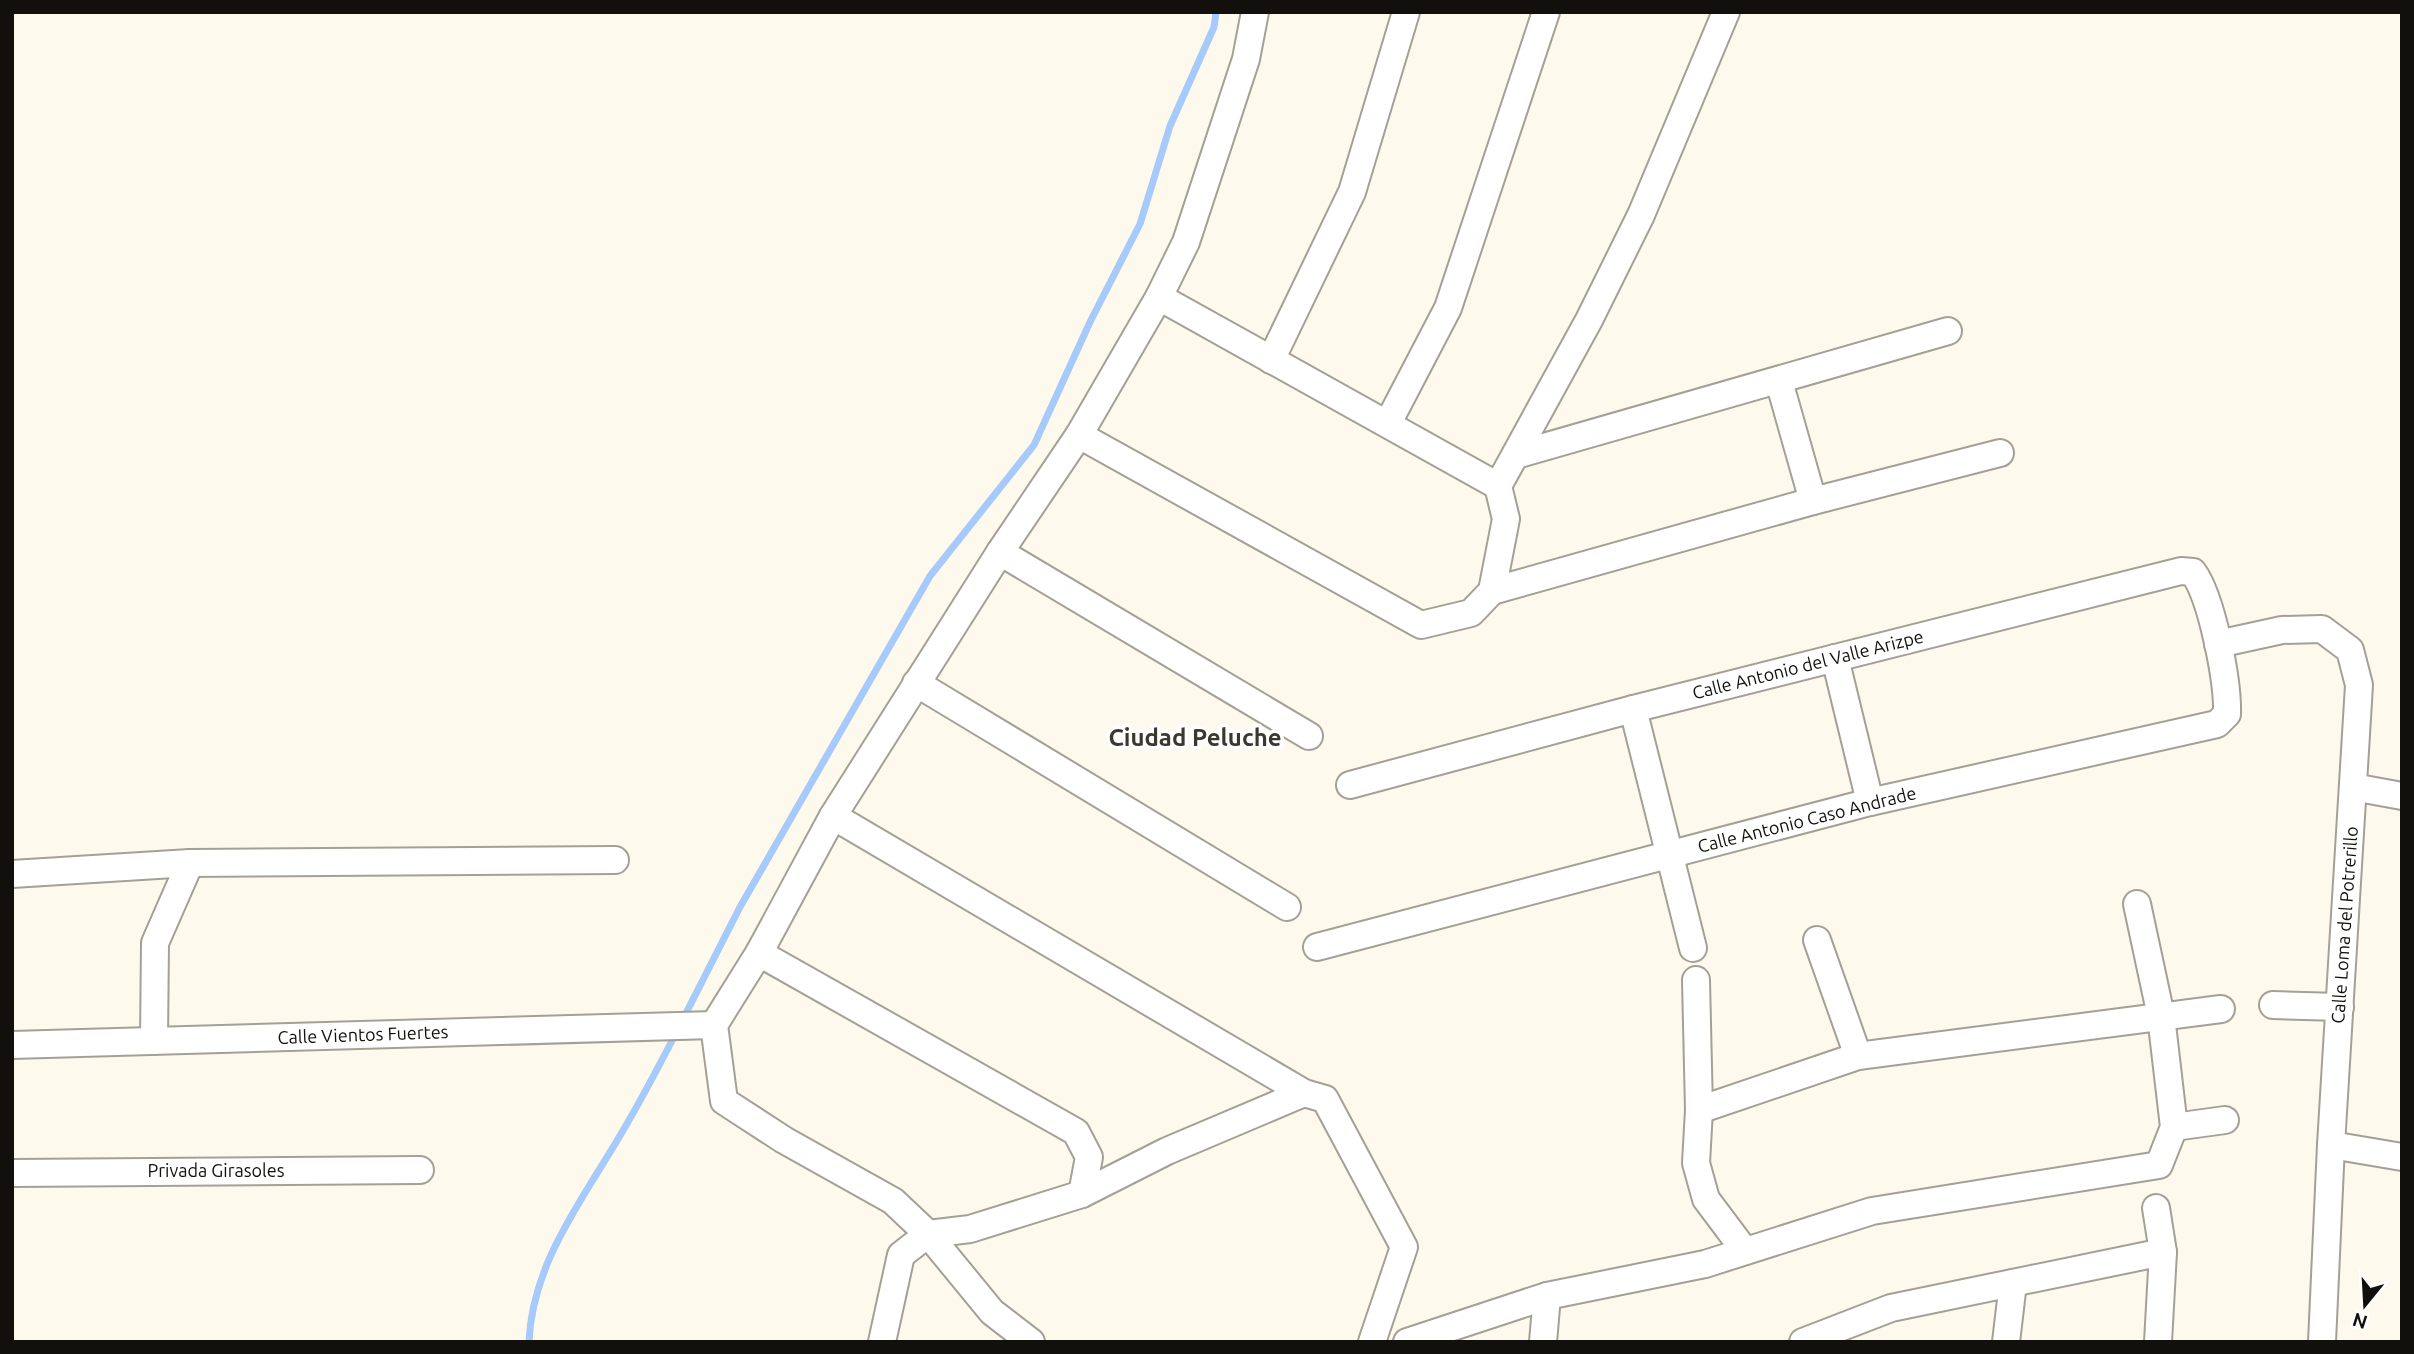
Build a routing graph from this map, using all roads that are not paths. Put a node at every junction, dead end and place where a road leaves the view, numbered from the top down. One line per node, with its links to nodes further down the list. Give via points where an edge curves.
1 (1255, 12): 5 (street, via 1246,59 1185,242)
2 (1406, 12): 7 (street, via 1352,192)
3 (1546, 12): 9 (street, via 1448,308)
4 (1726, 12): 12 (street, via 1641,215)
5 (1159, 297): 7 (street); 10 (street)
6 (1948, 331): 8 (street)
7 (1272, 360): 9 (street)
8 (1779, 381): 12 (street); 14 (street)
9 (1388, 423): 13 (street)
10 (1079, 435): 15 (street); 16 (street, via 1422,625 1471,612)
11 (2000, 453): 14 (street)
12 (1516, 456): 13 (street)
13 (1498, 486): 16 (street, via 1506,519)
14 (1813, 501): 16 (street)
15 (1000, 552): 19 (street); 21 (street)
16 (1492, 591)
17 (2218, 645): 18 (street, Calle Antonio del Valle Arizpe, via 2200,581 2193,572 2181,571); 23 (street, Calle Loma del Potrerillo, via 2282,631 2322,629 2350,650 2359,685); 25 (street, Calle Antonio Caso Andrade, via 2228,699 2227,714 2217,724)
18 (1835, 658): 20 (street, Calle Antonio del Valle Arizpe); 25 (street)
19 (916, 683): 26 (street); 32 (street)
20 (1633, 709): 22 (street, Calle Antonio del Valle Arizpe); 27 (street)
21 (1309, 736)
22 (1350, 785)
23 (2353, 787): 24 (street); 39 (street, Calle Loma del Potrerillo)
24 (2402, 796)
25 (1870, 802): 27 (street, Calle Antonio Caso Andrade)
26 (833, 816): 36 (street); 46 (street)
27 (1670, 855): 34 (street, Calle Antonio Caso Andrade); 35 (street)
28 (615, 859): 29 (street)
29 (190, 863): 30 (street); 43 (street, via 155,943)
30 (12, 874)
31 (2137, 904): 41 (street)
32 (1287, 907)
33 (1817, 940): 45 (street)
34 (1317, 947)
35 (1693, 948)
36 (759, 953): 42 (street); 54 (street, via 1076,1132 1089,1157)
37 (1696, 980): 47 (street)
38 (2273, 1005): 39 (street)
39 (2340, 1006): 50 (street, Calle Loma del Potrerillo)
40 (2221, 1009): 41 (street)
41 (2161, 1016): 45 (street); 49 (street)
42 (705, 1026): 43 (street, Calle Vientos Fuertes); 56 (street, via 724,1101 783,1140 893,1201)
43 (154, 1041): 44 (street, Calle Vientos Fuertes)
44 (12, 1045)
45 (1858, 1056): 47 (street)
46 (1304, 1093): 54 (street, via 1167,1151); 64 (street, via 1325,1099 1404,1247)
47 (1699, 1111): 57 (street, via 1696,1163 1706,1199)
48 (2225, 1120): 49 (street)
49 (2174, 1127): 57 (street, via 2159,1165 1872,1211)
50 (2331, 1145): 51 (street); 70 (street, Calle Loma del Potrerillo)
51 (2402, 1157)
52 (420, 1170): 53 (street, Privada Girasoles)
53 (12, 1172)
54 (1082, 1194): 56 (street, via 970,1229)
55 (2157, 1208): 58 (street)
56 (928, 1234): 61 (street); 62 (street, via 901,1255)
57 (1745, 1251): 60 (street, via 1705,1264)
58 (2162, 1252): 59 (street); 69 (street)
59 (2013, 1283): 67 (street, via 1891,1308); 68 (street)
60 (1547, 1296): 65 (street); 66 (street)
61 (1010, 1334): 63 (street)
62 (882, 1342)
63 (1031, 1342)
64 (1372, 1342)
65 (1407, 1342)
66 (1543, 1342)
67 (1803, 1342)
68 (2006, 1342)
69 (2158, 1342)
70 (2322, 1342)

